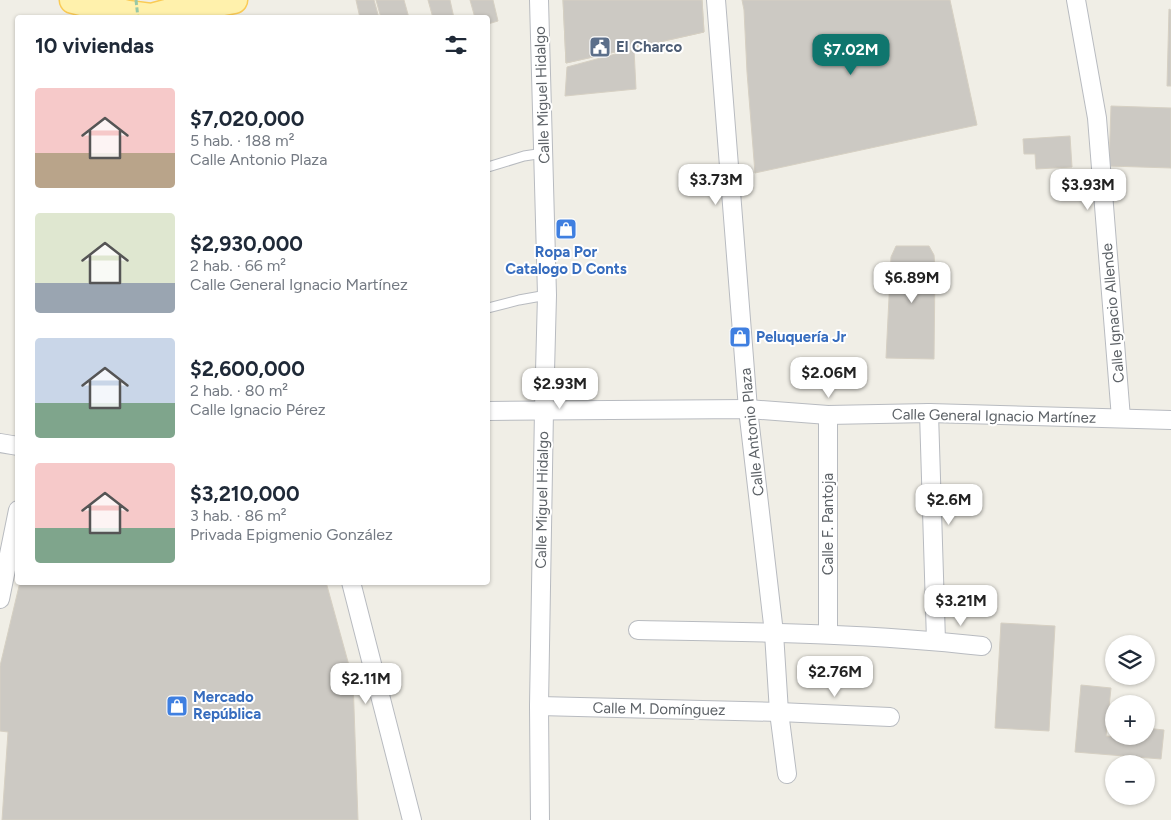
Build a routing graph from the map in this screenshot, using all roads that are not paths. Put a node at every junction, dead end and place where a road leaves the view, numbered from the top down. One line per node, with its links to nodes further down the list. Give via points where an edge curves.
1 (73, 0): 6 (main road)
2 (234, 0): 7 (main road)
3 (540, 0): 8 (street, Calle Miguel Hidalgo)
4 (716, 0): 12 (street, Calle Antonio Plaza)
5 (1076, 0): 17 (street, Calle Ignacio Allende, via 1097,118)
6 (125, 11)
7 (171, 15)
8 (544, 153): 9 (lane); 10 (street, Calle Miguel Hidalgo)
9 (490, 166)
10 (547, 295): 11 (lane); 13 (street, Calle Miguel Hidalgo)
11 (490, 307)
12 (748, 409): 13 (street, Calle General Ignacio Martínez); 16 (street, Calle General Ignacio Martínez); 25 (street, Calle Antonio Plaza)
13 (544, 410): 14 (street, Calle General Ignacio Martínez); 29 (street, Calle Miguel Hidalgo)
14 (490, 411)
15 (929, 413): 16 (street, Calle General Ignacio Martínez); 17 (street, Calle General Ignacio Martínez); 27 (street)
16 (828, 415): 26 (street, Calle F. Pantoja)
17 (1121, 418): 18 (street, Calle General Ignacio Martínez)
18 (1171, 420)
19 (0, 443): 20 (street)
20 (15, 446)
21 (15, 525): 23 (street)
22 (352, 585): 33 (street)
23 (0, 599)
24 (638, 630): 25 (street)
25 (774, 632): 26 (street); 30 (street, Calle Antonio Plaza)
26 (828, 634): 27 (street)
27 (936, 641): 28 (street)
28 (982, 646)
29 (539, 706): 30 (street, Calle M. Domínguez); 34 (street, Calle Miguel Hidalgo)
30 (778, 712): 31 (street, Calle M. Domínguez); 32 (street, Calle Antonio Plaza)
31 (890, 717)
32 (787, 774)
33 (412, 820)
34 (540, 820)

